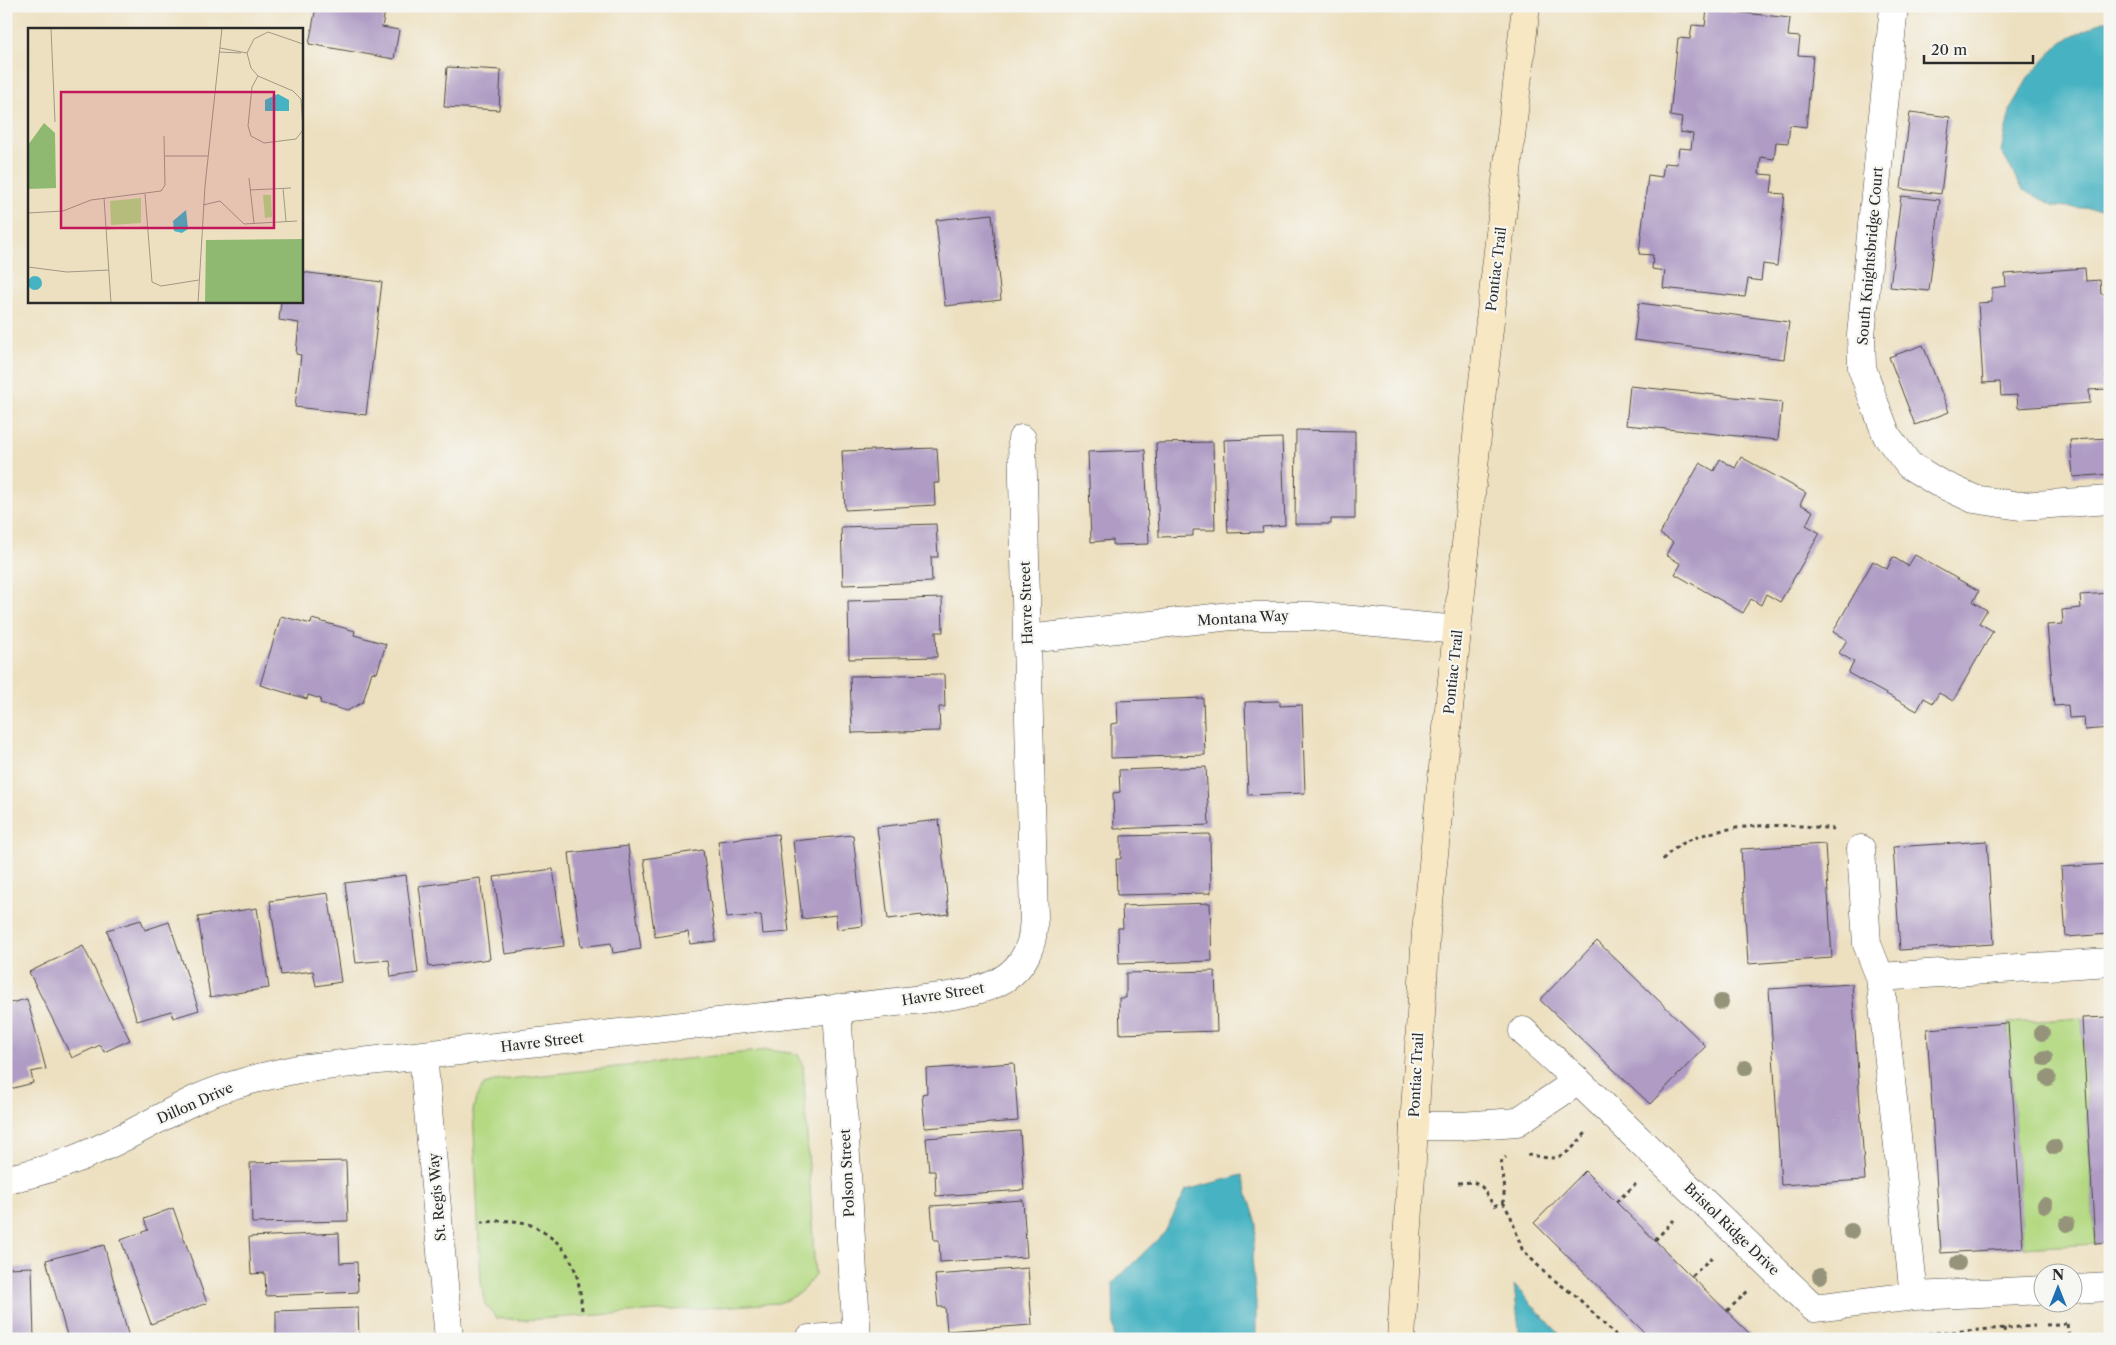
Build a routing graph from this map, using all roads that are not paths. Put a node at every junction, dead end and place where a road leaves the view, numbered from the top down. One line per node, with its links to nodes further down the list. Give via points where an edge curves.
1 (1526, 6): 5 (main road, Pontiac Trail)
2 (1894, 6): 4 (street, South Knightsbridge Court, via 1860,335 1862,368 1887,436 1909,465 1974,499 2020,506)
3 (1022, 439): 6 (street, Havre Street)
4 (2110, 500)
5 (1458, 630): 6 (street, Montana Way, via 1311,616 1263,615); 14 (main road, Pontiac Trail, via 1426,932)
6 (1028, 639): 10 (street, Havre Street, via 1034,918 1027,954 1019,966 994,986 976,992)
7 (1861, 849): 9 (street, via 1867,944)
8 (2110, 962): 9 (street)
9 (1880, 977): 19 (street)
10 (837, 1008): 12 (street, Havre Street); 20 (street, Polson Street)
11 (1523, 1031): 13 (street, Bristol Ridge Drive)
12 (423, 1055): 15 (street, Dillon Drive, via 298,1069 236,1084 200,1097 127,1136 87,1153); 21 (street, St. Regis Way)
13 (1578, 1081): 14 (street, via 1518,1122); 19 (street, Bristol Ridge Drive, via 1814,1308)
14 (1414, 1126): 23 (main road, Pontiac Trail)
15 (6, 1179)
16 (2110, 1287): 17 (street)
17 (2084, 1288)
18 (2034, 1290): 19 (street, Bristol Ridge Drive)
19 (1914, 1296)
20 (857, 1337): 22 (street)
21 (449, 1339)
22 (810, 1339)
23 (1401, 1339)

